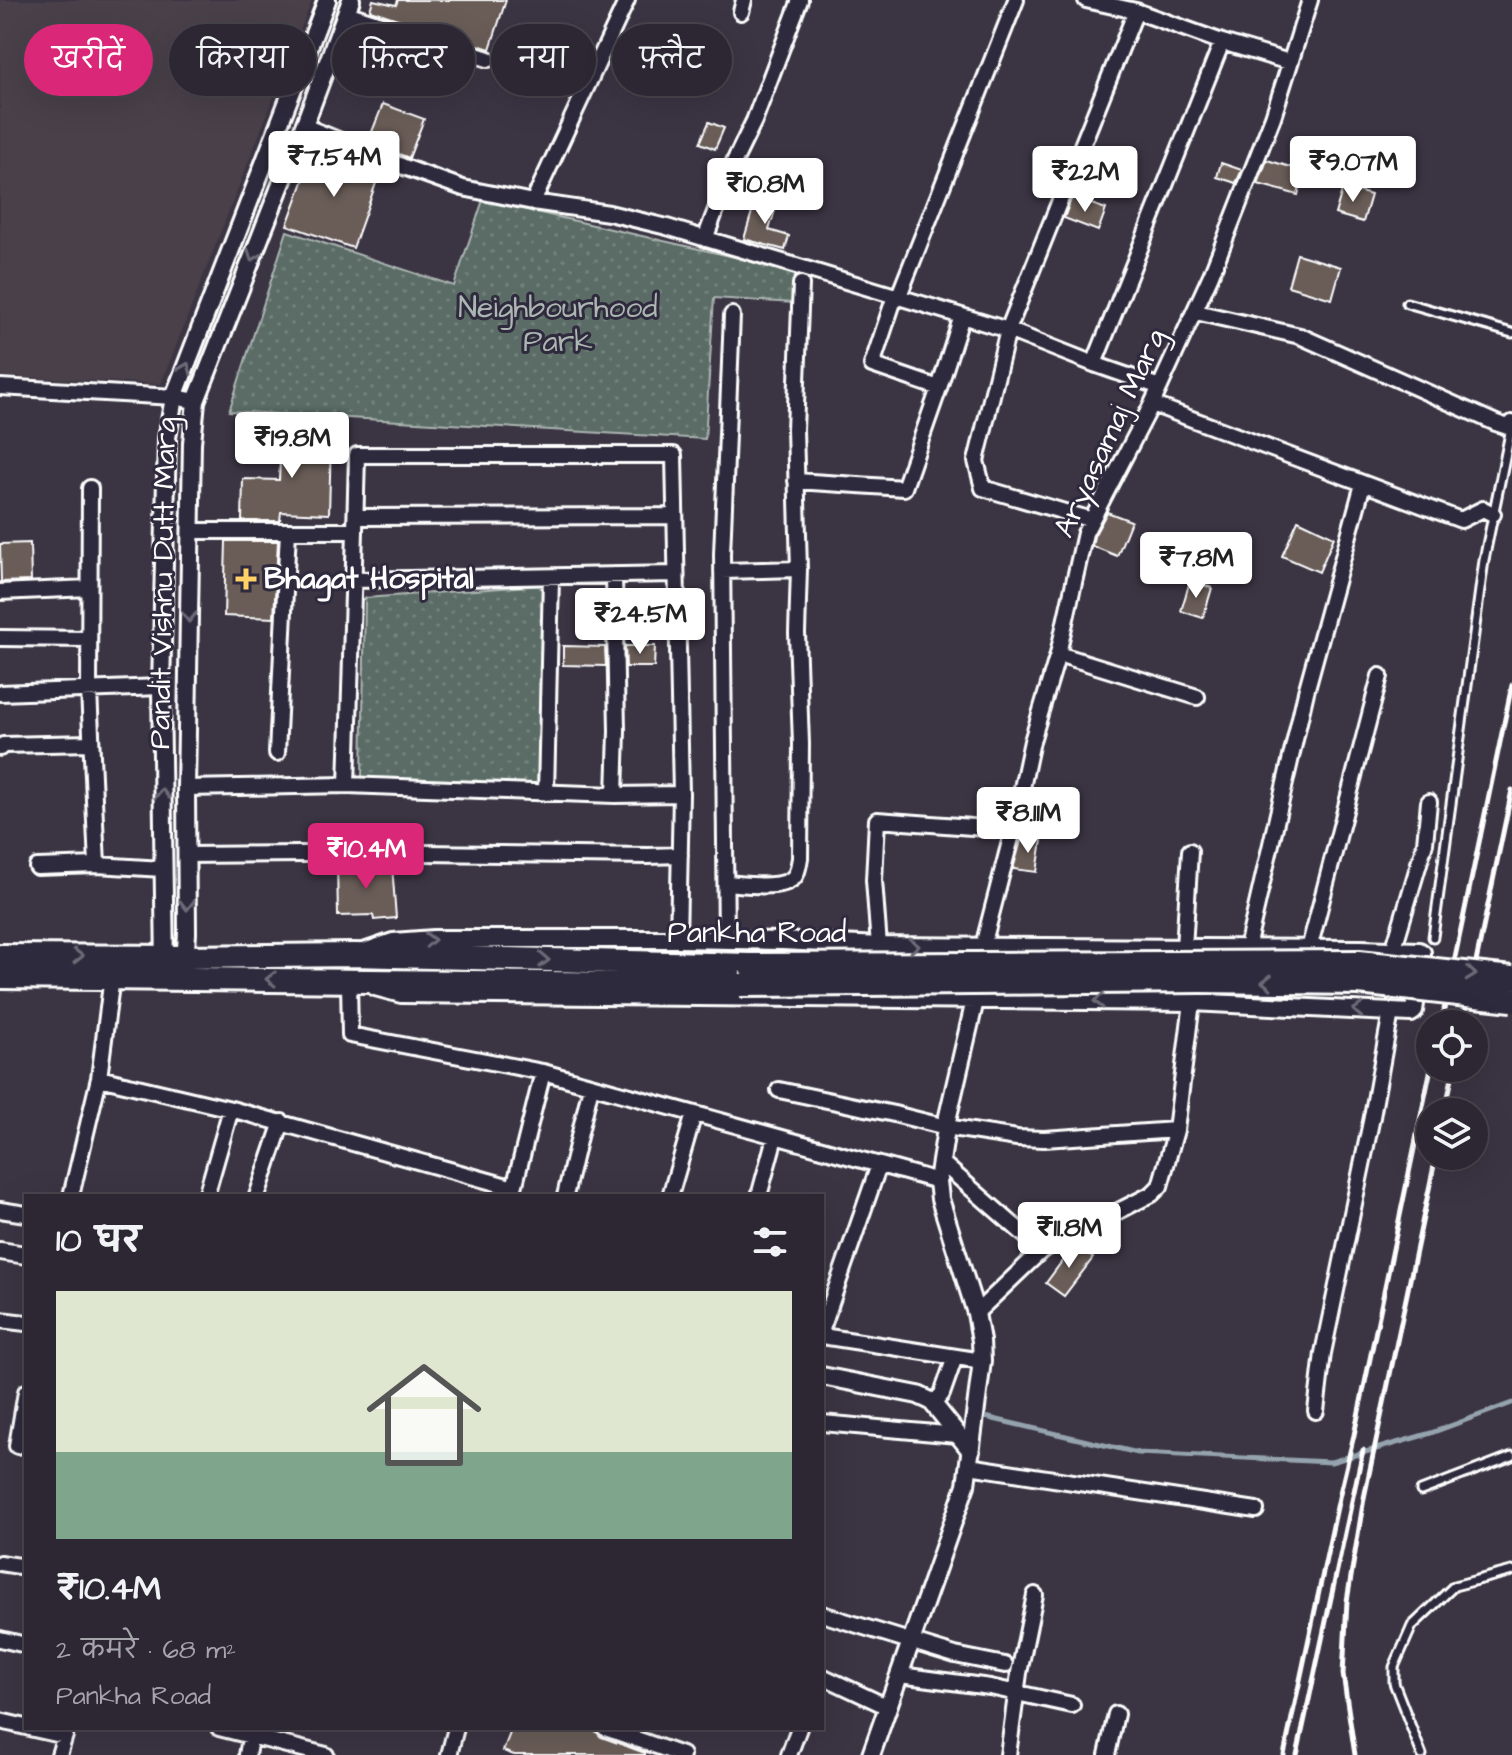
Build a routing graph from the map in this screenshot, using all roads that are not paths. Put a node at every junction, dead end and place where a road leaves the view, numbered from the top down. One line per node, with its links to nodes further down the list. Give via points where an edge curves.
1 (327, 0): 27 (street, Pandit Vishnu Dutt Marg, one-way to 1)
2 (627, 0): 13 (street)
3 (800, 0): 14 (street)
4 (1016, 0): 16 (street)
5 (1086, 0): 8 (street)
6 (1310, 0): 11 (street, Aryasamaj Marg)
7 (349, 6): 10 (street); 12 (street, Pandit Vishnu Dutt Marg)
8 (1136, 11): 9 (street); 21 (street)
9 (1222, 42): 11 (street); 23 (street)
10 (488, 59)
11 (1289, 62): 18 (street, Aryasamaj Marg, via 1273,117)
12 (304, 126): 13 (street, via 463,188); 28 (street, Pandit Vishnu Dutt Marg, one-way to 28)
13 (533, 202): 14 (street, via 609,213)
14 (705, 239): 16 (street)
15 (801, 284): 31 (street)
16 (896, 297): 20 (street); 26 (street, via 872,365)
17 (1407, 303): 22 (lane)
18 (1196, 312): 25 (street, Aryasamaj Marg); 30 (street, via 1300,336)
19 (732, 315): 41 (street)
20 (962, 316): 21 (street); 26 (street)
21 (1008, 330): 23 (street); 36 (street, via 976,461 983,488)
22 (1512, 333)
23 (1094, 364): 25 (street)
24 (0, 387): 27 (street)
25 (1160, 387): 29 (street, Aryasamaj Marg)
26 (939, 388): 31 (street, via 904,488)
27 (174, 397): 28 (street); 52 (street, Pandit Vishnu Dutt Marg, via 167,438)
28 (196, 401): 38 (street, Pandit Vishnu Dutt Marg)
29 (1152, 404): 32 (street); 36 (street, Aryasamaj Marg)
30 (1511, 425): 34 (lane)
31 (796, 481): 40 (street)
32 (1363, 484): 34 (street, via 1461,520 1483,509); 79 (street, via 1306,692)
33 (90, 488): 46 (street)
34 (1493, 514): 73 (lane)
35 (675, 516): 37 (street); 37 (street, via 674,455 357,455); 42 (street)
36 (1092, 520): 50 (street, Aryasamaj Marg)
37 (356, 524): 39 (street); 45 (street)
38 (191, 531): 39 (street); 60 (street, Pandit Vishnu Dutt Marg, one-way to 60)
39 (288, 531): 58 (street)
40 (799, 569): 41 (street); 72 (street, via 796,876 770,885)
41 (722, 571): 72 (street)
42 (676, 574): 43 (street); 62 (street)
43 (614, 575): 44 (street); 63 (street)
44 (551, 577): 45 (street); 61 (street)
45 (353, 580): 59 (street)
46 (89, 588): 47 (street); 49 (street)
47 (0, 592)
48 (0, 638): 49 (street)
49 (89, 639): 53 (street)
50 (1058, 654): 55 (street); 65 (street, Aryasamaj Marg)
51 (1380, 676): 80 (street)
52 (161, 687): 53 (street); 71 (street, Pandit Vishnu Dutt Marg, one-way to 52)
53 (89, 690): 54 (street); 56 (street)
54 (0, 693)
55 (1197, 697)
56 (91, 743): 57 (street); 69 (street)
57 (0, 748)
58 (277, 753)
59 (347, 785): 60 (street); 61 (street)
60 (186, 788): 67 (street, Pandit Vishnu Dutt Marg)
61 (546, 793): 63 (street)
62 (681, 794): 63 (street); 68 (street)
63 (615, 795)
64 (1429, 802): 81 (street, via 1425,843)
65 (1013, 830): 76 (street, via 877,820); 77 (street, Aryasamaj Marg)
66 (1190, 851): 78 (street)
67 (186, 855): 68 (street); 84 (street, Pandit Vishnu Dutt Marg, one-way to 84, via 187,933)
68 (680, 855): 74 (street)
69 (97, 865): 70 (street); 71 (street)
70 (37, 867)
71 (163, 869): 84 (street, Pandit Vishnu Dutt Marg)
72 (726, 883): 75 (street)
73 (1433, 937)
74 (678, 939): 75 (street); 82 (street, one-way to 74, via 393,942 434,939)
75 (726, 939): 76 (street)
76 (879, 946): 77 (street, one-way to 77)
77 (986, 946): 78 (street); 90 (street)
78 (1184, 948): 79 (street)
79 (1247, 948): 80 (street)
80 (1309, 949): 81 (street)
81 (1393, 951): 93 (street, via 1422,953 1414,1011)
82 (354, 955): 84 (main road, Pankha Road); 85 (main road, Pankha Road, one-way to 85)
83 (0, 956): 84 (main road, Pankha Road, one-way to 84)
84 (175, 967): 87 (main road, Pankha Road); 89 (main road, Pankha Road, one-way to 84)
85 (744, 975): 88 (main road, Pankha Road, one-way to 88, bridge, via 1359,962); 89 (main road, Pankha Road); 91 (main road, Pankha Road, one-way to 85, bridge, via 1359,983)
86 (0, 977): 87 (main road, Pankha Road)
87 (112, 977): 95 (street)
88 (1512, 978)
89 (349, 981): 90 (street, via 401,994); 94 (street, via 350,1035)
90 (975, 999): 92 (street, one-way to 90); 101 (street)
91 (1512, 1000)
92 (1192, 1002): 93 (street, one-way to 92); 102 (street)
93 (1391, 1012): 128 (street)
94 (543, 1072): 96 (street); 107 (street)
95 (99, 1078): 98 (street); 108 (street)
96 (591, 1086): 99 (street); 111 (street)
97 (779, 1090): 101 (street)
98 (231, 1109): 100 (street); 109 (street)
99 (694, 1114): 103 (street); 112 (street)
100 (282, 1122): 107 (street); 110 (street)
101 (946, 1127): 102 (street, via 1044,1139); 104 (street)
102 (1176, 1130): 116 (street, via 1160,1186 1152,1194)
103 (775, 1137): 105 (street); 113 (street)
104 (941, 1162): 106 (street); 116 (street)
105 (879, 1165): 106 (street); 122 (street)
106 (938, 1181): 119 (street)
107 (513, 1192)
108 (71, 1194)
109 (207, 1194)
110 (258, 1194)
111 (565, 1194)
112 (671, 1194)
113 (760, 1194)
114 (0, 1210): 115 (street)
115 (24, 1214)
116 (1042, 1250): 119 (street)
117 (0, 1251): 118 (street)
118 (24, 1255)
119 (976, 1313): 125 (street)
120 (0, 1320): 121 (street)
121 (24, 1323)
122 (824, 1323)
123 (824, 1336): 124 (street)
124 (955, 1357): 125 (street); 127 (street)
125 (982, 1361): 135 (street)
126 (824, 1376): 127 (street, via 918,1395)
127 (933, 1404): 131 (street)
128 (1316, 1411)
129 (24, 1420): 133 (street)
130 (824, 1423): 131 (street)
131 (957, 1435): 135 (street)
132 (0, 1443): 133 (street)
133 (22, 1447)
134 (1512, 1456): 136 (lane)
135 (970, 1458): 137 (street); 144 (street, via 966,1485)
136 (1421, 1491)
137 (1256, 1510)
138 (0, 1563): 139 (street)
139 (24, 1567)
140 (1512, 1571): 169 (lane, via 1454,1586 1412,1626 1394,1667 1394,1683)
141 (1035, 1595): 149 (street)
142 (824, 1615): 144 (street)
143 (0, 1639): 145 (street)
144 (912, 1642): 146 (street); 147 (street)
145 (24, 1645)
146 (1005, 1665)
147 (900, 1675): 149 (street); 151 (street)
148 (824, 1677): 151 (street)
149 (1016, 1692): 150 (street); 167 (street)
150 (1072, 1705)
151 (888, 1707): 166 (street)
152 (1116, 1714): 168 (street)
153 (0, 1721): 154 (street)
154 (24, 1727)
155 (455, 1730): 163 (street)
156 (611, 1730): 164 (street)
157 (798, 1730): 165 (street)
158 (66, 1732): 160 (street)
159 (251, 1732): 161 (street); 162 (street)
160 (59, 1755)
161 (247, 1755)
162 (326, 1755)
163 (449, 1755)
164 (682, 1755)
165 (789, 1755)
166 (871, 1755)
167 (1008, 1755)
168 (1107, 1755)
169 (1422, 1755)

